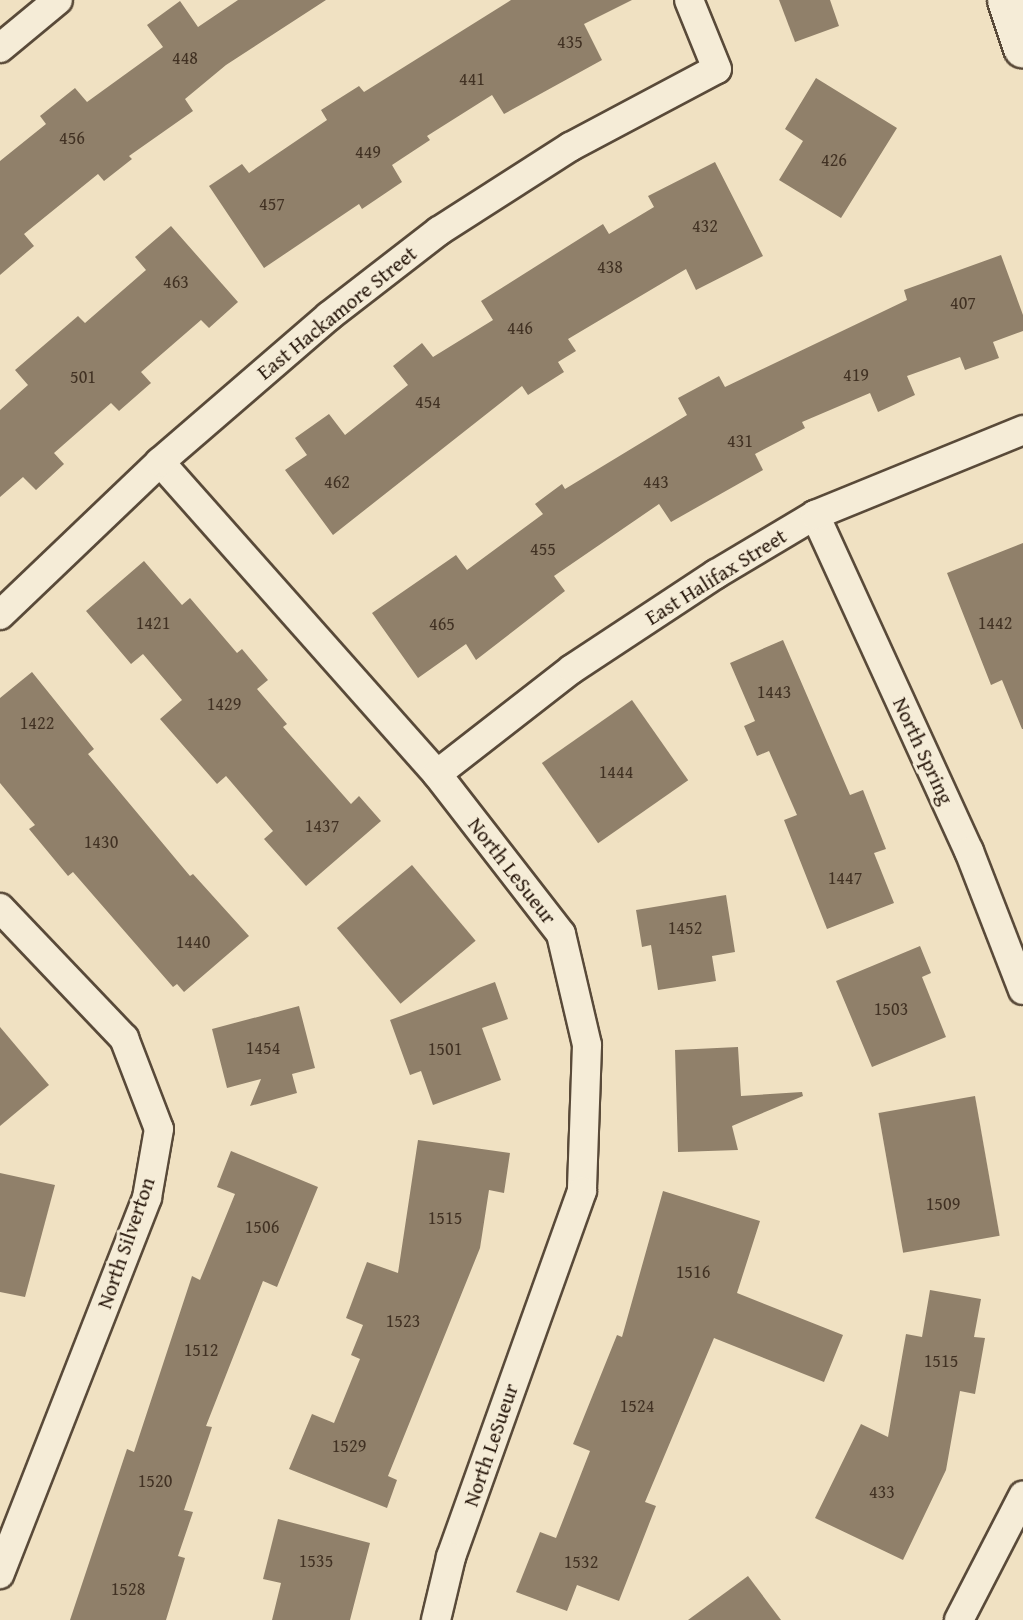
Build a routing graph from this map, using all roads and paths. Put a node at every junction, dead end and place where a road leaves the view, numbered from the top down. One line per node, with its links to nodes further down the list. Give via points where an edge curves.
1 (58, 0): 4 (street)
2 (689, 0): 7 (street, East Hackamore Street, via 717,69 569,147 439,231 329,316)
3 (1007, 0): 5 (main road)
4 (0, 48)
5 (1023, 48)
6 (1023, 429): 8 (street, East Halifax Street)
7 (160, 462): 9 (street, East Hackamore Street); 10 (street, North LeSueur)
8 (815, 516): 10 (street, East Halifax Street, via 716,574 572,669); 12 (street, North Spring, via 969,851)
9 (0, 615)
10 (436, 774): 15 (street, North LeSueur, via 561,934 587,1045 582,1191 451,1557)
11 (0, 908): 14 (street, North Silverton, via 124,1038 159,1129 147,1198)
12 (1023, 990)
13 (1023, 1496): 16 (street)
14 (0, 1574)
15 (436, 1620)
16 (959, 1620)

